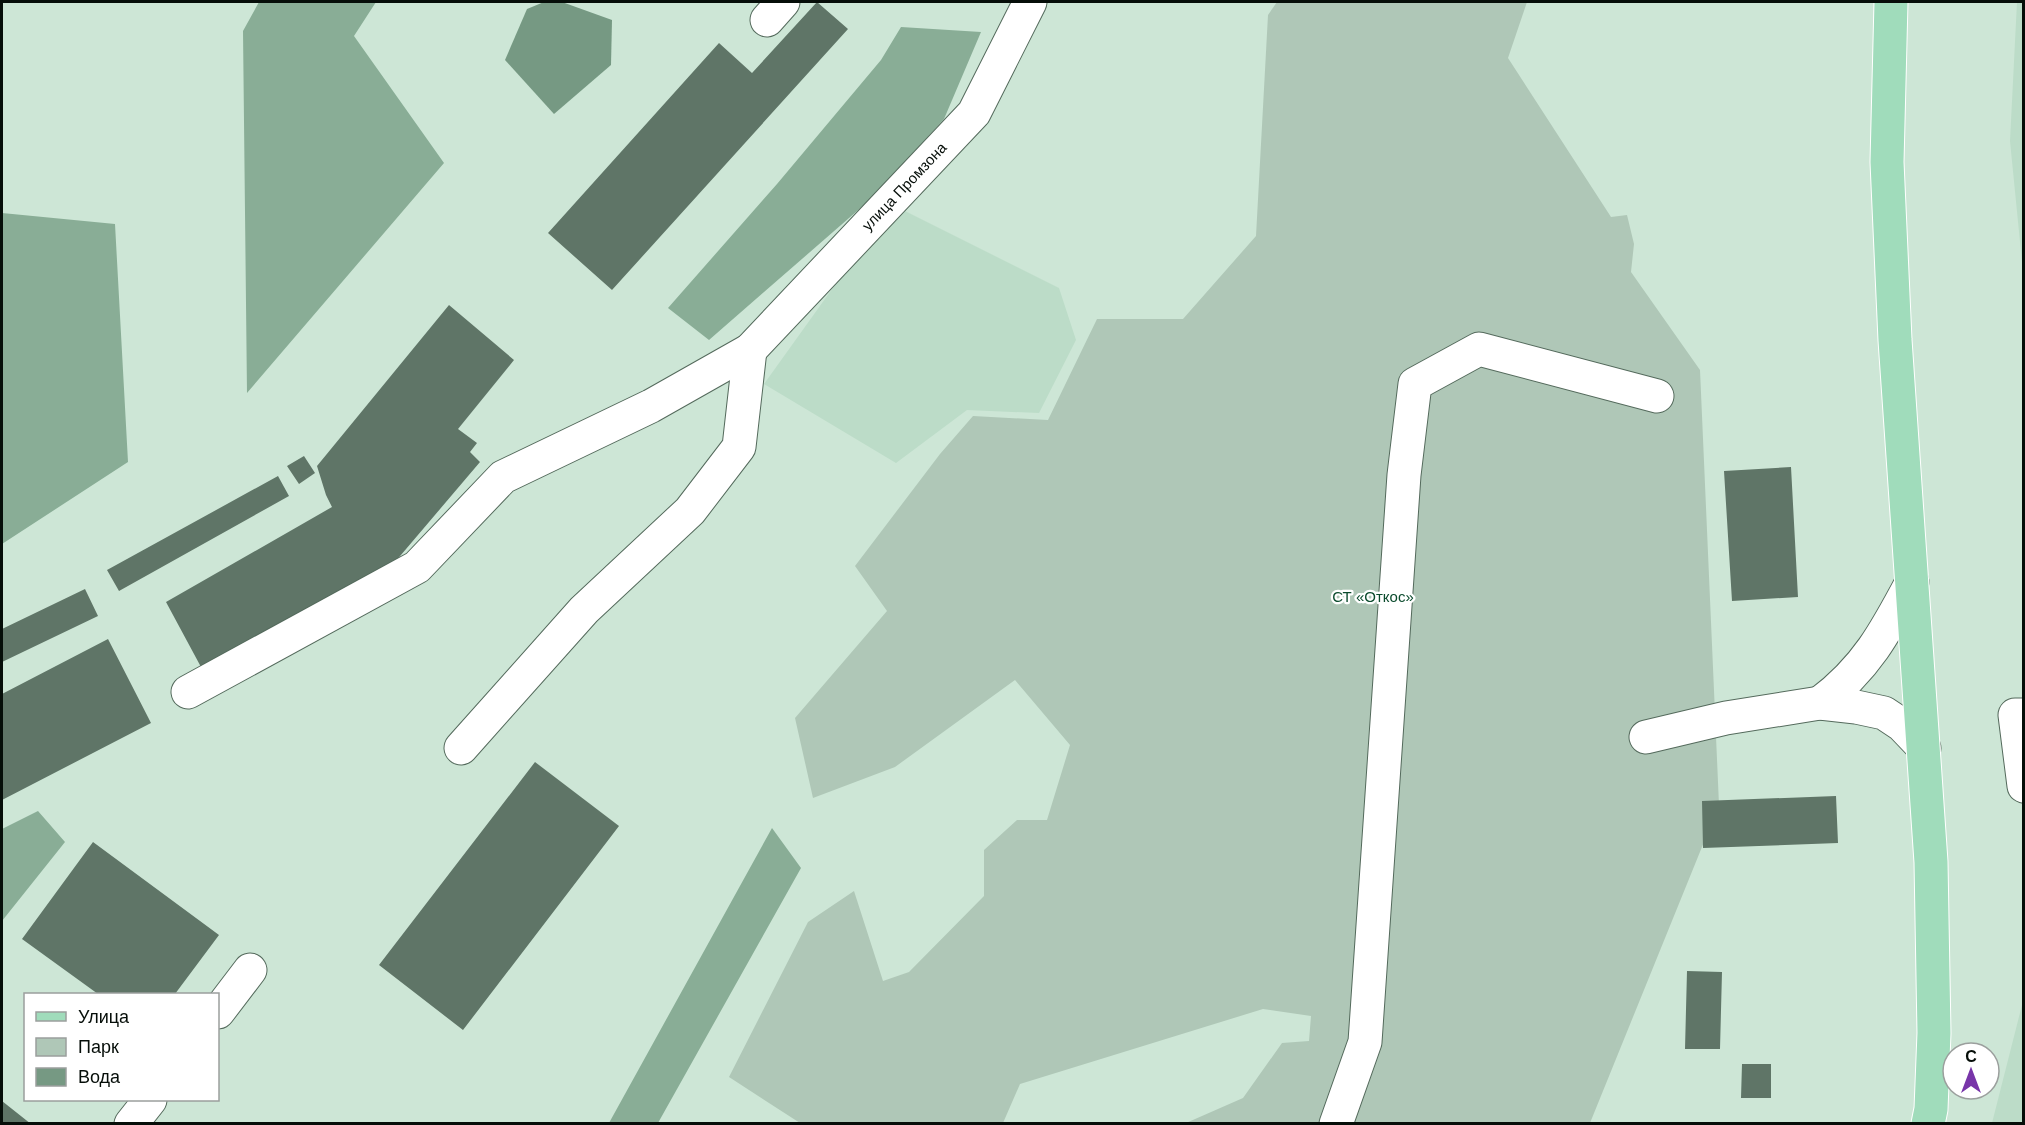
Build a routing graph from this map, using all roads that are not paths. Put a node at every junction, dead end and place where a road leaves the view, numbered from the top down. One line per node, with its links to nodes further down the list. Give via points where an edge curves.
1 (1030, 2): 3 (street, улица Промзона, via 974,113)
2 (1891, 2): 5 (main road, via 1887,162)
3 (750, 350): 6 (street, улица Промзона, via 651,405 503,477 417,567); 10 (street, via 739,447 690,511 584,610)
4 (1657, 396): 17 (street, via 1479,349 1415,384 1404,475 1365,1042)
5 (1912, 582): 7 (street, via 1858,670); 11 (main road)
6 (188, 692)
7 (1820, 704): 9 (street, via 1726,718); 11 (street, via 1884,713 1902,724)
8 (2024, 714): 12 (street, via 2015,714)
9 (1646, 737)
10 (461, 748)
11 (1924, 748): 18 (main road, via 1934,1033)
12 (2024, 786)
13 (250, 970): 14 (street)
14 (219, 1011)
15 (149, 1101): 16 (street)
16 (131, 1124)
17 (1336, 1124)
18 (1928, 1124)

